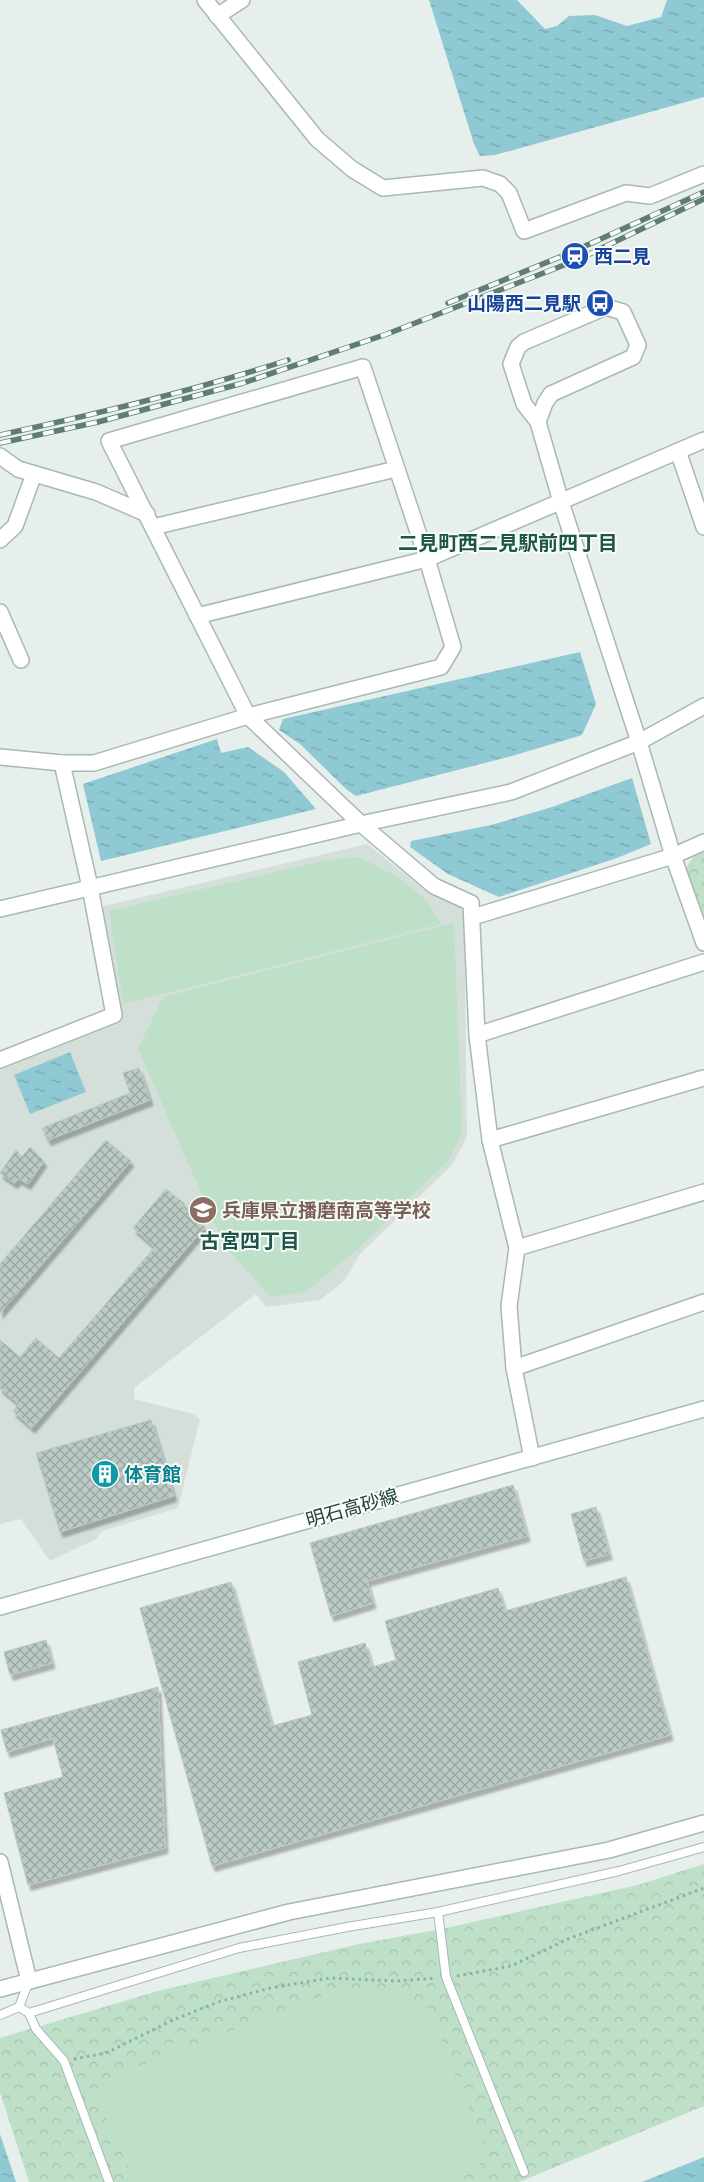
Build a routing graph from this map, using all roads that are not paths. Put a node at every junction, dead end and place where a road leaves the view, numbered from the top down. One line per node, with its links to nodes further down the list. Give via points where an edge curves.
1 (205, 0): 3 (street)
2 (242, 0): 3 (street)
3 (217, 16): 4 (street, via 317,139 352,170 383,188 483,178 500,184 509,193 524,231 626,193 650,196)
4 (704, 174)
5 (538, 422): 5 (street, via 524,404 511,364 518,347 606,307 623,312 638,345 633,357 551,394); 11 (street)
6 (704, 440): 7 (street)
7 (678, 450): 11 (street); 13 (street)
8 (0, 456): 10 (street, via 18,469)
9 (396, 469): 12 (street); 12 (street, via 363,368 109,441); 15 (street)
10 (34, 474): 12 (street, via 96,492); 14 (street, via 15,526)
11 (561, 502): 15 (street); 21 (street)
12 (150, 520): 17 (street)
13 (704, 527)
14 (0, 540)
15 (427, 559): 17 (street); 20 (street, via 452,647 441,667)
16 (0, 612): 18 (street)
17 (197, 616): 20 (street)
18 (21, 660)
19 (704, 706): 21 (street)
20 (248, 716): 23 (street, via 94,763); 24 (street)
21 (639, 742): 24 (street, via 511,792); 26 (street)
22 (0, 757): 23 (street)
23 (62, 763): 27 (street)
24 (361, 824): 27 (street); 29 (street, via 434,886 472,903)
25 (704, 842): 26 (street)
26 (672, 856): 29 (street); 30 (street)
27 (90, 887): 28 (street); 33 (street, via 114,1015)
28 (0, 909)
29 (473, 917): 32 (street)
30 (704, 943)
31 (704, 962): 32 (street)
32 (477, 1035): 35 (street)
33 (0, 1060)
34 (704, 1078): 35 (street)
35 (490, 1140): 37 (street)
36 (704, 1192): 37 (street)
37 (517, 1248): 39 (street, via 509,1306)
38 (704, 1302): 39 (street)
39 (514, 1368): 41 (street)
40 (704, 1409): 41 (street, 明石高砂線)
41 (532, 1458): 42 (street, 明石高砂線)
42 (0, 1607)
43 (704, 1823): 47 (street, via 609,1850 290,1912)
44 (704, 1847): 46 (lane, via 619,1871)
45 (0, 1862): 47 (street)
46 (438, 1912): 50 (lane, via 239,1948); 52 (lane, via 446,1977)
47 (28, 1981): 48 (street); 49 (lane)
48 (0, 1989)
49 (19, 2007): 50 (lane); 51 (lane)
50 (29, 2013): 53 (lane, via 36,2029 64,2061)
51 (0, 2014)
52 (524, 2172)
53 (109, 2182)

